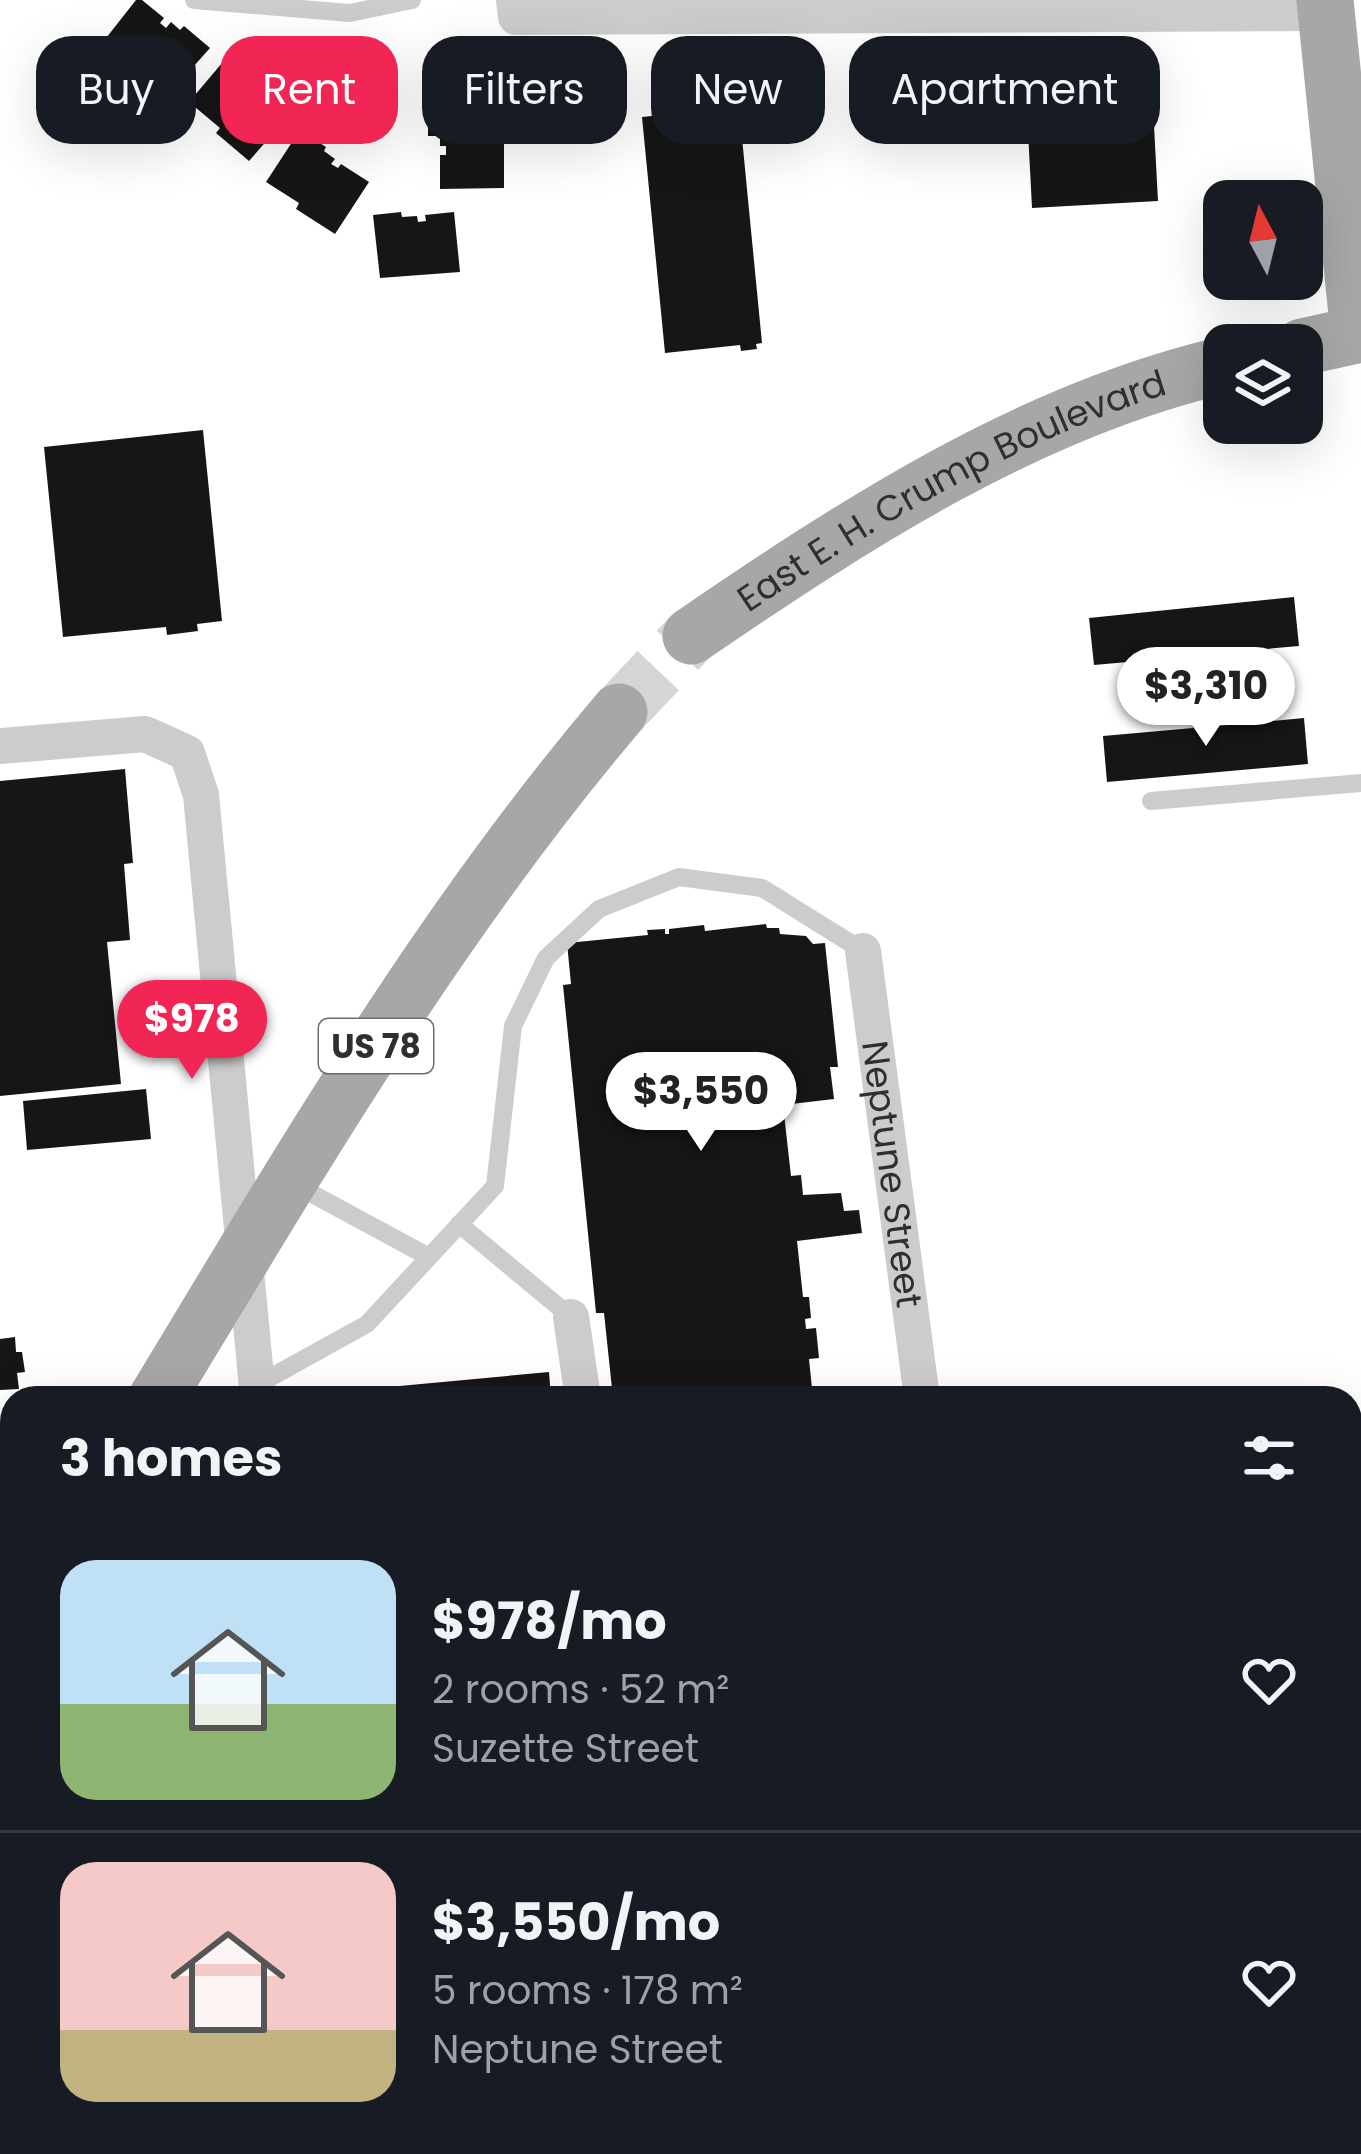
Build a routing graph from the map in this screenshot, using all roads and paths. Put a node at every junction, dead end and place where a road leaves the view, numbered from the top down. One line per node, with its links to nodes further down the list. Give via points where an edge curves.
1 (194, 0): 3 (lane, via 350,14)
2 (412, 0): 3 (lane)
3 (384, 4)
4 (515, 8): 5 (street)
5 (1331, 8): 6 (main road)
6 (1351, 169): 7 (main road)
7 (1360, 342): 8 (main road)
8 (1323, 345)
9 (1203, 372): 10 (main road, East E. H. Crump Boulevard, via 1062,417 932,483)
10 (692, 636)
11 (619, 712): 16 (main road, US 78, via 444,938)
12 (0, 746): 18 (street, via 145,734 187,753 201,796)
13 (1361, 783): 14 (lane)
14 (1151, 801)
15 (863, 951): 17 (lane, via 762,888 680,877 599,909 546,958 513,1026 495,1186); 25 (street, Neptune Street)
16 (290, 1182): 18 (main road, US 78); 19 (lane)
17 (460, 1224): 19 (lane); 20 (lane)
18 (245, 1253): 21 (main road, US 78); 22 (street)
19 (429, 1257): 23 (lane, via 367,1324)
20 (571, 1317): 24 (street)
21 (164, 1386)
22 (257, 1386)
23 (265, 1386)
24 (582, 1386)
25 (920, 1386)

